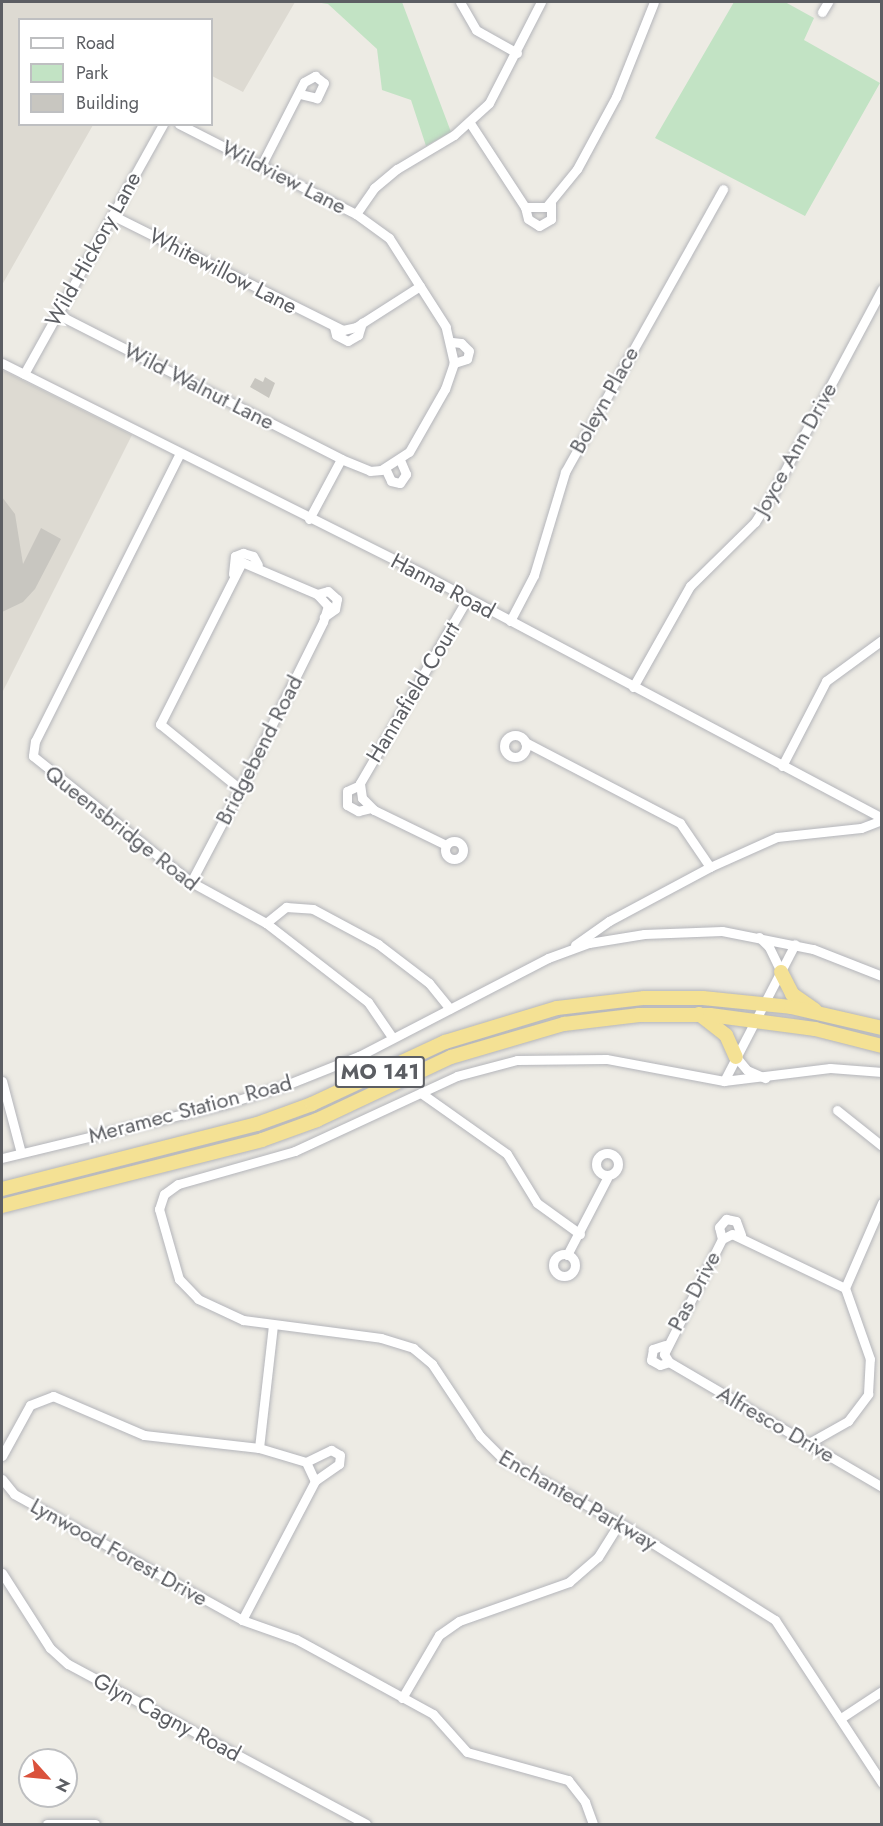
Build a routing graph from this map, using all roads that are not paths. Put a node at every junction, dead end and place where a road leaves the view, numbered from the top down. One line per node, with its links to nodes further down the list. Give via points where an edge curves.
1 (460, 2): 6 (street, via 476,30)
2 (541, 2): 6 (street)
3 (654, 2): 13 (street, via 616,97 577,169)
4 (828, 2): 5 (street)
5 (822, 12)
6 (517, 53): 8 (street, via 496,93)
7 (299, 94): 11 (street)
8 (470, 123): 14 (street); 15 (street, via 397,168 374,188)
9 (162, 126): 16 (street, Wild Hickory Lane)
10 (183, 126): 11 (street, Wildview Lane)
11 (261, 166): 15 (street, Wildview Lane)
12 (723, 189): 32 (street, Boleyn Place, via 570,461 534,575)
13 (551, 203): 14 (street, via 540,210); 14 (street, via 551,219 539,226 528,219)
14 (525, 207)
15 (356, 214): 17 (street, Wildview Lane, via 389,238)
16 (112, 215): 17 (street, Whitewillow Lane, via 334,327 349,330); 19 (street, Wild Hickory Lane)
17 (420, 286): 20 (street, Wildview Lane)
18 (882, 289): 34 (street, Joyce Ann Drive, via 769,500 755,522 690,586)
19 (57, 314): 23 (street, Wild Hickory Lane); 25 (street, Wild Walnut Lane)
20 (452, 342): 22 (street); 22 (street, Wildview Lane, via 465,345 469,351 467,359)
21 (2, 363): 23 (street, Hanna Road)
22 (454, 363): 26 (street, via 445,389)
23 (24, 374): 24 (street, Hanna Road)
24 (180, 453): 28 (street, Hanna Road); 43 (street, Queensbridge Road, via 33,750 44,768)
25 (341, 459): 27 (street, Wild Walnut Lane, via 370,471); 28 (street)
26 (400, 460): 27 (street); 27 (street, via 406,474 400,483 391,481)
27 (385, 468)
28 (309, 519): 31 (street, Hanna Road)
29 (258, 565): 30 (street, Bridgebend Road, via 242,562); 30 (street, via 253,556 243,553 235,556); 38 (street, Bridgebend Road, via 317,594 328,606)
30 (233, 574): 38 (street, via 160,724)
31 (467, 599): 32 (street, Hanna Road); 37 (street, Hannafield Court)
32 (510, 621): 34 (street, Hanna Road)
33 (882, 640): 36 (street, via 826,681)
34 (633, 687): 36 (street, Hanna Road)
35 (525, 742): 42 (street, via 680,823)
36 (782, 766): 40 (street, Hanna Road)
37 (360, 785): 39 (street, Hannafield Court, via 362,798); 39 (street, Hannafield Court, via 346,791 347,805 358,811)
38 (240, 789): 43 (street, Bridgebend Road)
39 (371, 808): 41 (street, Hannafield Court)
40 (882, 819): 42 (street, via 861,828 777,837)
41 (446, 845)
42 (710, 867): 47 (street, via 609,921)
43 (191, 882): 44 (street, Queensbridge Road)
44 (266, 923): 51 (street, via 286,907 313,909 378,944 429,983); 56 (street, Queensbridge Road, via 368,1002)
45 (759, 937): 46 (street, Meramec Station Road); 47 (street, Meramec Station Road, via 722,931 644,934); 48 (street, via 770,947)
46 (795, 944): 48 (street); 49 (street, Meramec Station Road)
47 (566, 951): 51 (street, Meramec Station Road)
48 (781, 972): 50 (street); 52 (highway, via 792,994)
49 (882, 976)
50 (764, 1003): 52 (highway, MO 141); 54 (street); 69 (highway, MO 141, via 644,998 528,1015 445,1042 266,1121)
51 (450, 1009): 56 (street, Meramec Station Road)
52 (820, 1013): 55 (highway, MO 141)
53 (699, 1014): 54 (highway, MO 141); 58 (highway, via 726,1035); 71 (highway, MO 141, via 617,1017 525,1033 451,1057 317,1120 262,1140)
54 (756, 1019): 57 (highway, MO 141); 58 (street)
55 (882, 1028)
56 (392, 1037): 66 (street, Meramec Station Road, via 325,1070 225,1104)
57 (882, 1046)
58 (736, 1057): 60 (street, via 747,1070); 62 (street)
59 (882, 1072): 60 (street, via 830,1068)
60 (765, 1078): 62 (street)
61 (2, 1081): 66 (street)
62 (724, 1081): 63 (street, via 614,1060 553,1056 497,1065)
63 (421, 1093): 72 (street, via 507,1154 537,1203); 77 (street, Enchanted Parkway, via 295,1150 178,1184 165,1194 160,1214 174,1268 186,1290 227,1315)
64 (837, 1110): 65 (street)
65 (882, 1146)
66 (21, 1154): 67 (street, Meramec Station Road)
67 (2, 1158)
68 (607, 1178): 72 (street)
69 (2, 1189)
70 (882, 1203): 76 (street)
71 (2, 1206)
72 (580, 1234): 75 (street)
73 (736, 1235): 74 (street, Pas Drive); 74 (street, via 736,1221 726,1219 720,1227); 76 (street)
74 (722, 1239): 78 (street, Pas Drive)
75 (567, 1255)
76 (845, 1288): 79 (street)
77 (273, 1325): 81 (street); 87 (street, Enchanted Parkway, via 381,1338 413,1348 432,1364 480,1436 502,1458)
78 (666, 1354): 80 (street, Alfresco Drive)
79 (877, 1380): 80 (street, via 848,1421)
80 (809, 1443): 86 (street, Alfresco Drive)
81 (259, 1448): 82 (street, via 144,1436 53,1396 30,1405); 83 (street)
82 (2, 1456)
83 (306, 1462): 85 (street); 85 (street, via 331,1450 340,1455 339,1464)
84 (2, 1479): 89 (street, Lynwood Forest Drive, via 14,1494)
85 (315, 1481): 89 (street)
86 (882, 1486)
87 (619, 1523): 91 (street, via 598,1557 569,1582 460,1620 439,1635); 92 (street, Enchanted Parkway, via 776,1620)
88 (2, 1573): 96 (street, Glyn Cagny Road, via 58,1657)
89 (242, 1620): 91 (street, Lynwood Forest Drive, via 296,1639)
90 (882, 1691): 92 (street)
91 (402, 1698): 97 (street, Lynwood Forest Drive, via 446,1724 467,1752 568,1780 585,1802)
92 (841, 1718): 93 (street, Enchanted Parkway)
93 (882, 1783)
94 (47, 1824): 95 (street)
95 (95, 1824)
96 (366, 1824)
97 (592, 1824)

